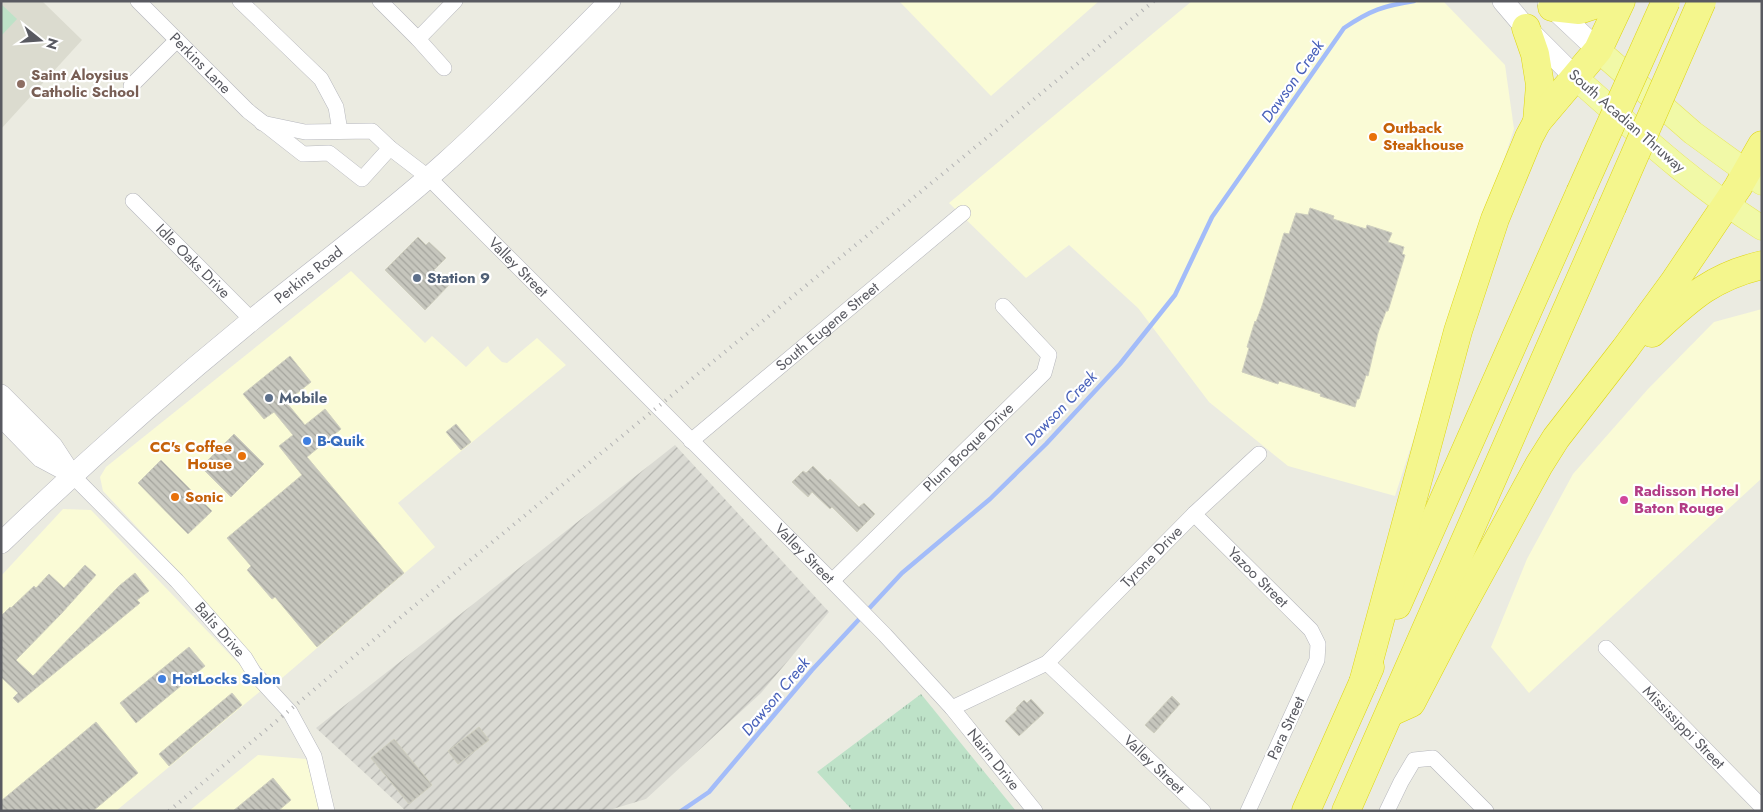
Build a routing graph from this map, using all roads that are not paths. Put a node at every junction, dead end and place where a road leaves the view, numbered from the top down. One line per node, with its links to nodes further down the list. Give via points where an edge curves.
1 (138, 1): 14 (street, Perkins Lane)
2 (240, 1): 21 (street, via 321,79 336,107)
3 (380, 1): 13 (street)
4 (454, 1): 13 (street)
5 (610, 1): 24 (main road, Perkins Road, via 498,113)
6 (1606, 1): 11 (highway, via 1579,10)
7 (1621, 1): 15 (highway)
8 (1666, 1): 45 (highway, bridge)
9 (1702, 1): 47 (highway, bridge)
10 (1504, 3): 12 (main road, South Acadian Thruway)
11 (1549, 4): 15 (main road)
12 (1526, 28): 17 (main road, South Acadian Thruway); 19 (highway, via 1535,54 1540,85)
13 (418, 39): 16 (street)
14 (177, 40): 18 (street); 20 (street, Perkins Lane)
15 (1598, 50): 17 (highway); 25 (main road, via 1680,122)
16 (444, 68)
17 (1576, 78): 19 (highway); 27 (main road, South Acadian Thruway)
18 (131, 86)
19 (1537, 122): 45 (highway, via 1495,219 1458,331)
20 (262, 123): 21 (street, Valley Street, via 305,132); 23 (street, Perkins Lane, via 303,154 329,153 362,179)
21 (340, 131): 23 (street, Valley Street, via 372,131)
22 (1762, 145): 25 (highway)
23 (390, 148): 24 (street, Valley Street)
24 (428, 177): 32 (main road, Perkins Road); 36 (street, Valley Street)
25 (1754, 177): 27 (highway)
26 (133, 202): 32 (street, Idle Oaks Drive)
27 (1726, 205): 29 (main road, South Acadian Thruway); 33 (highway)
28 (964, 213): 36 (street, South Eugene Street)
29 (1762, 228)
30 (1762, 265): 33 (highway, via 1739,271 1709,285 1646,338)
31 (1003, 306): 41 (street, Plum Broque Drive, via 1049,355 1044,373)
32 (252, 320): 38 (main road, Perkins Road)
33 (1625, 349): 47 (highway, via 1538,465 1411,703)
34 (1, 394): 38 (street, via 53,446)
35 (1, 417): 38 (street, via 41,458)
36 (691, 440): 41 (street, Valley Street)
37 (1259, 454): 39 (street, Tyrone Drive)
38 (72, 475): 40 (main road, Perkins Road); 49 (street, Balis Drive, via 171,574 290,712 314,756)
39 (1194, 514): 42 (street, Yazoo Street, via 1311,630); 44 (street, Tyrone Drive)
40 (1, 543)
41 (832, 581): 46 (street, Valley Street)
42 (1318, 644): 52 (street, Para Street, via 1317,660)
43 (1606, 648): 48 (street, Mississippi Street)
44 (1047, 663): 46 (street); 51 (street, Valley Street)
45 (1363, 682): 53 (highway)
46 (952, 708): 50 (street, Nairn Drive)
47 (1390, 712): 54 (highway)
48 (1762, 807)
49 (327, 811)
50 (1035, 811)
51 (1203, 811)
52 (1248, 811)
53 (1306, 811)
54 (1346, 811)
55 (1387, 811): 56 (street, via 1414,760 1433,758)
56 (1486, 811)

